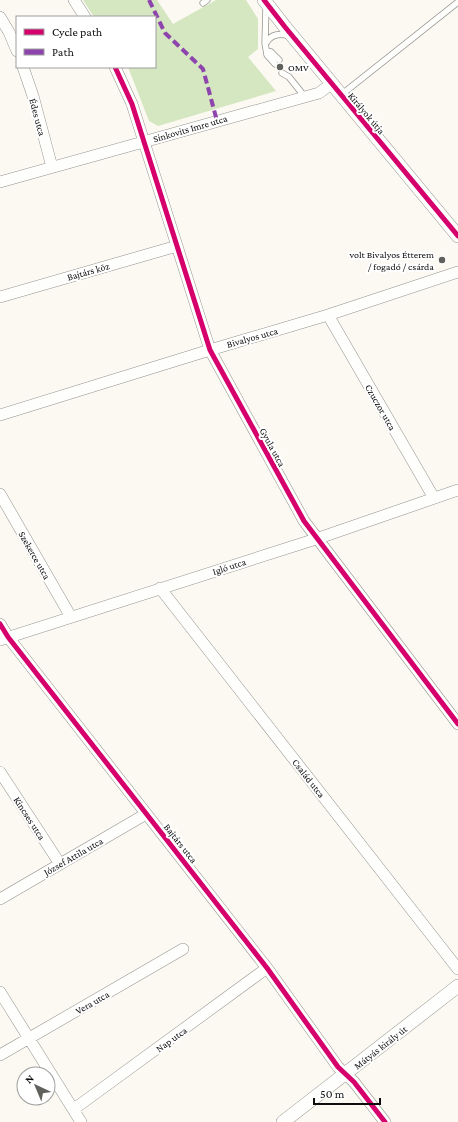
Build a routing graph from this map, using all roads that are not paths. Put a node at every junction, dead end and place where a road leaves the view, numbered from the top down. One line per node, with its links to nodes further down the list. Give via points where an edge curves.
1 (74, 0): 4 (street)
2 (265, 1): 6 (street, Királyok útja); 7 (lane)
3 (458, 2): 14 (lane)
4 (84, 16)
5 (0, 17): 8 (street)
6 (294, 38): 7 (lane, via 283,34 275,35 269,37); 13 (street, Királyok útja)
7 (265, 43): 9 (lane, via 267,51 271,52)
8 (16, 49)
9 (277, 62)
10 (24, 68): 17 (street, Édes utca)
11 (116, 68): 16 (street, Gyula utca, via 128,93)
12 (284, 71): 15 (lane)
13 (332, 84): 14 (street, Királyok útja); 15 (street, Sinkovits Imre utca, via 319,93)
14 (341, 95): 19 (street, Királyok útja)
15 (305, 96): 16 (street, Sinkovits Imre utca)
16 (143, 141): 17 (street, Sinkovits Imre utca); 20 (street, Gyula utca)
17 (52, 167): 18 (street, Sinkovits Imre utca)
18 (0, 182)
19 (458, 236)
20 (176, 246): 22 (street, Bajtárs köz); 24 (street, Gyula utca)
21 (458, 272): 23 (street, Bivalyos utca)
22 (0, 297)
23 (328, 315): 24 (street, Bivalyos utca); 28 (street, Czuczor utca)
24 (210, 350): 25 (street, Bivalyos utca); 29 (street, Gyula utca)
25 (0, 415)
26 (458, 490): 28 (street, Igló utca)
27 (0, 494): 31 (street, Szekerce utca)
28 (434, 498): 29 (street, Igló utca)
29 (316, 539): 30 (street, Igló utca); 34 (street, Gyula utca)
30 (160, 588): 31 (street, Igló utca); 41 (street, Család utca)
31 (70, 617): 33 (street, Igló utca)
32 (0, 624): 33 (street, Bajtárs utca)
33 (4, 639): 36 (street, Bajtárs utca)
34 (458, 724)
35 (0, 772): 37 (street, Kincses utca)
36 (146, 814): 37 (street, József Attila utca); 40 (street, Bajtárs utca)
37 (60, 864): 38 (street, József Attila utca)
38 (0, 899)
39 (183, 949): 44 (street, Vera utca)
40 (267, 968): 46 (street, Bajtárs utca, via 338,1067); 47 (street, Nap utca)
41 (458, 969)
42 (458, 986): 46 (street, Mátyás király út)
43 (0, 992): 44 (street)
44 (29, 1038): 45 (street, Vera utca); 47 (street)
45 (0, 1055)
46 (346, 1074): 49 (street, Mátyás király út); 50 (street, Bajtárs utca)
47 (74, 1109): 48 (street)
48 (81, 1122)
49 (283, 1122)
50 (385, 1122)

